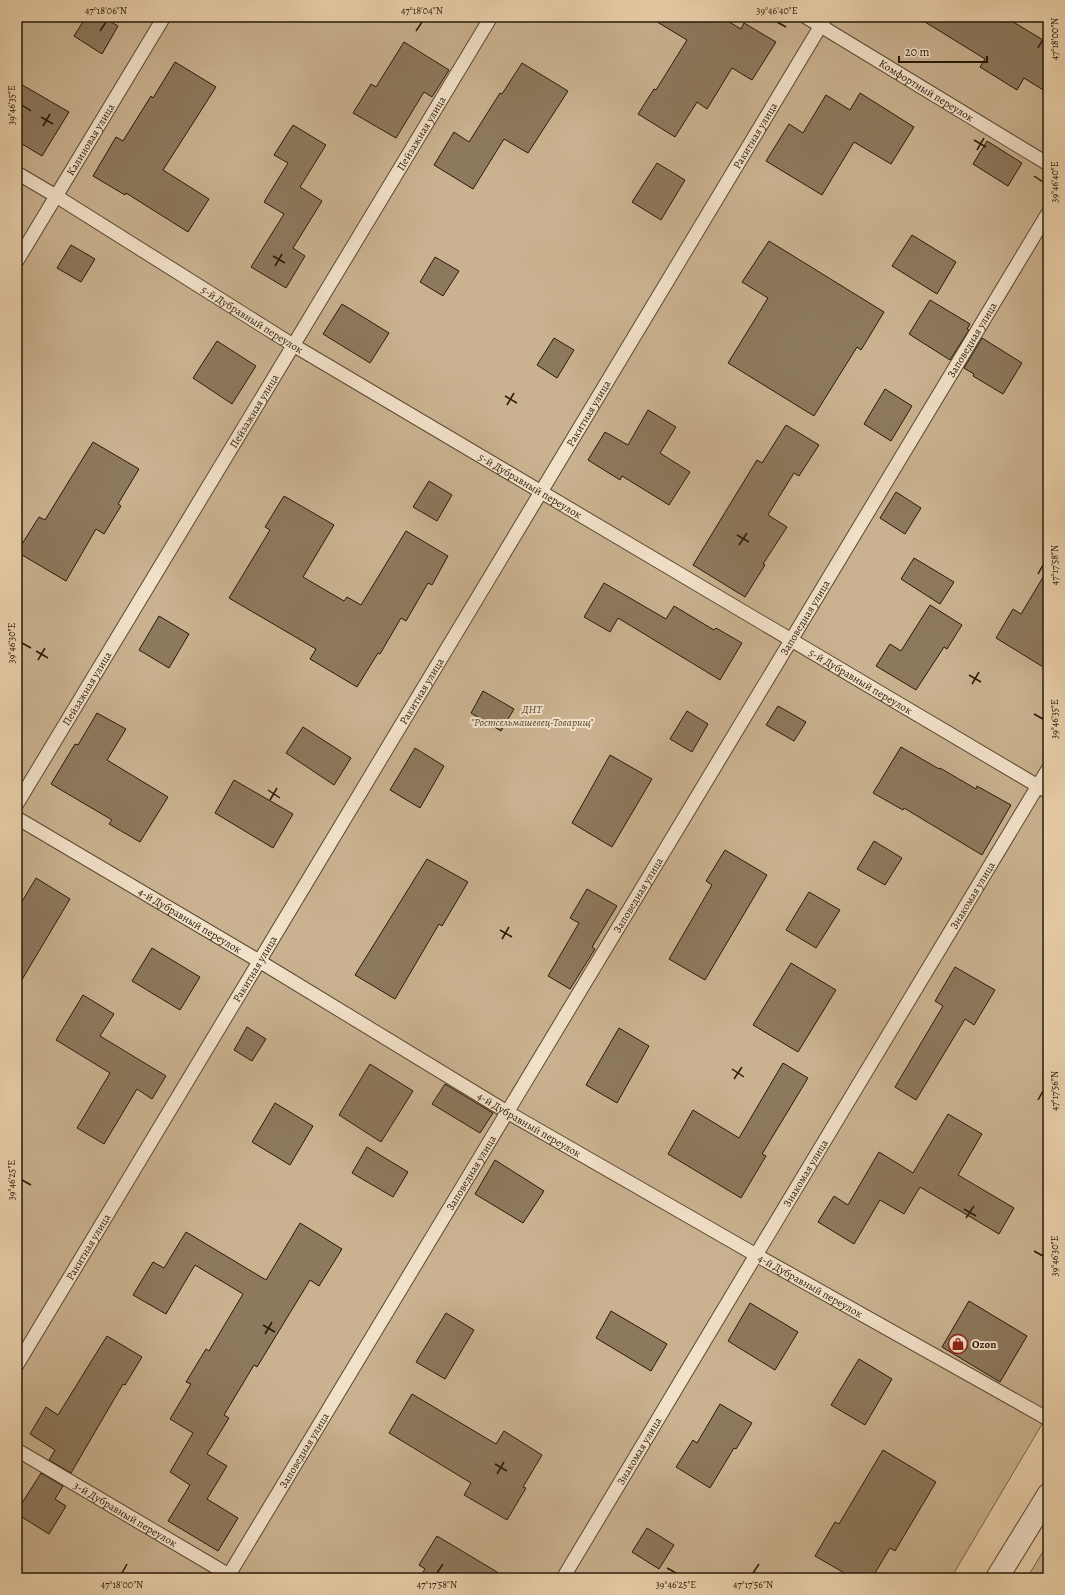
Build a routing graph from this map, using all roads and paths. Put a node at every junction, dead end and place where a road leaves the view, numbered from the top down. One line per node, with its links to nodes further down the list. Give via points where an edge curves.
1 (164, 17): 7 (lane, Калиновая улица)
2 (491, 17): 10 (lane, Пейзажная улица)
3 (806, 17): 4 (lane, Комфортный переулок)
4 (823, 22): 5 (lane, Комфортный переулок); 11 (lane, Ракитная улица)
5 (1048, 164)
6 (17, 173): 7 (lane, 5-й Дубравный переулок)
7 (56, 196): 9 (lane, Калиновая улица); 10 (lane, 5-й Дубравный переулок)
8 (1048, 213): 12 (lane, Заповедная улица)
9 (17, 261)
10 (294, 345): 11 (lane, 5-й Дубравный переулок); 15 (lane, Пейзажная улица)
11 (541, 491): 12 (lane, 5-й Дубравный переулок); 17 (lane, Ракитная улица)
12 (792, 639): 14 (lane, 5-й Дубравный переулок); 18 (lane, Заповедная улица)
13 (1048, 769): 14 (lane, Знакомая улица)
14 (1043, 789): 19 (lane, Знакомая улица)
15 (17, 804)
16 (17, 818): 17 (lane, 4-й Дубравный переулок)
17 (260, 961): 18 (lane, 4-й Дубравный переулок); 20 (lane, Ракитная улица)
18 (507, 1112): 19 (lane, 4-й Дубравный переулок); 24 (lane, Заповедная улица)
19 (756, 1255): 21 (lane, 4-й Дубравный переулок); 25 (lane, Знакомая улица)
20 (17, 1365)
21 (1048, 1419)
22 (17, 1450): 24 (lane, 3-й Дубравный переулок)
23 (1048, 1495): 26 (street)
24 (230, 1577)
25 (564, 1578)
26 (996, 1578)

